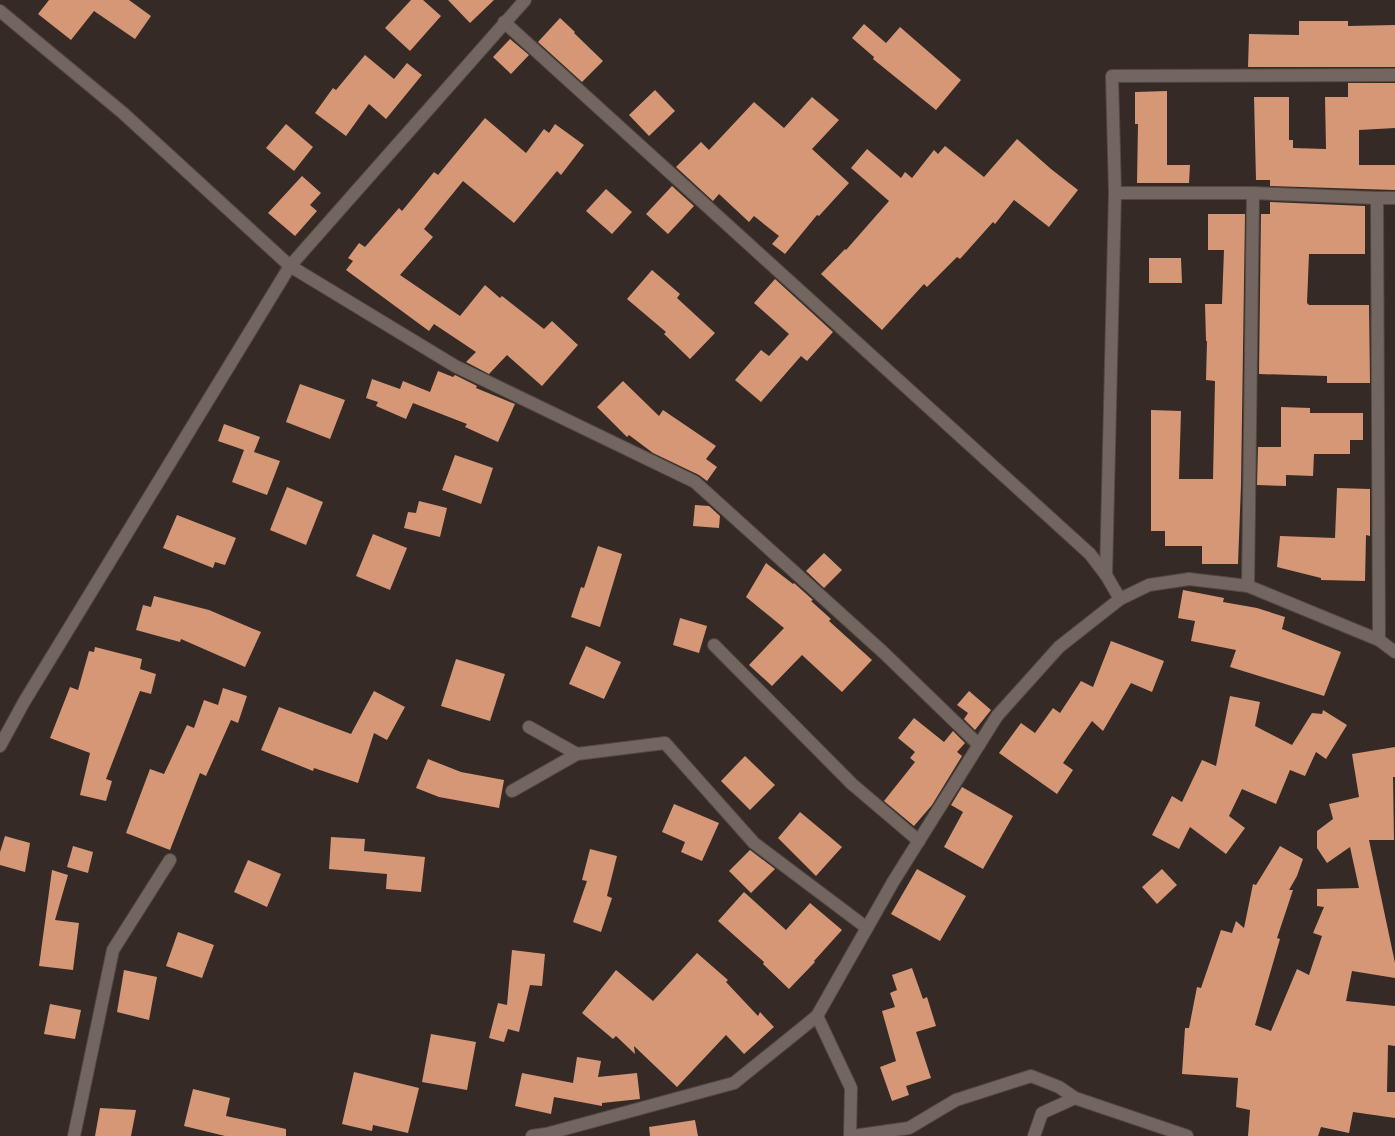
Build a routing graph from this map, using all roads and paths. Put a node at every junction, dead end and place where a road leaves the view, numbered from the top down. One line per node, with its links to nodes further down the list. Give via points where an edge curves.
1 (525, 0): 3 (street)
2 (0, 12): 9 (street, via 123,113)
3 (504, 22): 9 (street); 10 (street, via 1090,554)
4 (1395, 75): 5 (street, via 1112,76)
5 (1115, 193): 6 (street); 10 (street)
6 (1253, 193): 7 (street); 11 (street)
7 (1377, 198): 8 (street); 13 (street)
8 (1395, 198)
9 (290, 266): 17 (street, via 455,366 695,482 884,653); 18 (street)
10 (1106, 575): 12 (street)
11 (1248, 586): 12 (street, via 1189,579 1149,585); 13 (street)
12 (1120, 599): 17 (street, via 1060,647 996,716)
13 (1379, 640): 15 (street)
14 (714, 645): 21 (street, via 852,784)
15 (1395, 652)
16 (529, 727): 19 (street)
17 (979, 745): 21 (street)
18 (0, 746)
19 (577, 754): 20 (street); 23 (street, via 665,743 754,843)
20 (512, 791)
21 (919, 841): 23 (street)
22 (170, 860): 26 (street, via 113,950)
23 (867, 928): 24 (street)
24 (817, 1016): 27 (street, via 734,1083); 28 (street, via 851,1088)
25 (1074, 1098): 28 (street, via 1059,1087 1031,1076 956,1100 909,1128); 29 (street, via 1042,1112); 30 (street)
26 (74, 1136)
27 (532, 1136)
28 (852, 1136)
29 (1034, 1136)
30 (1187, 1136)

